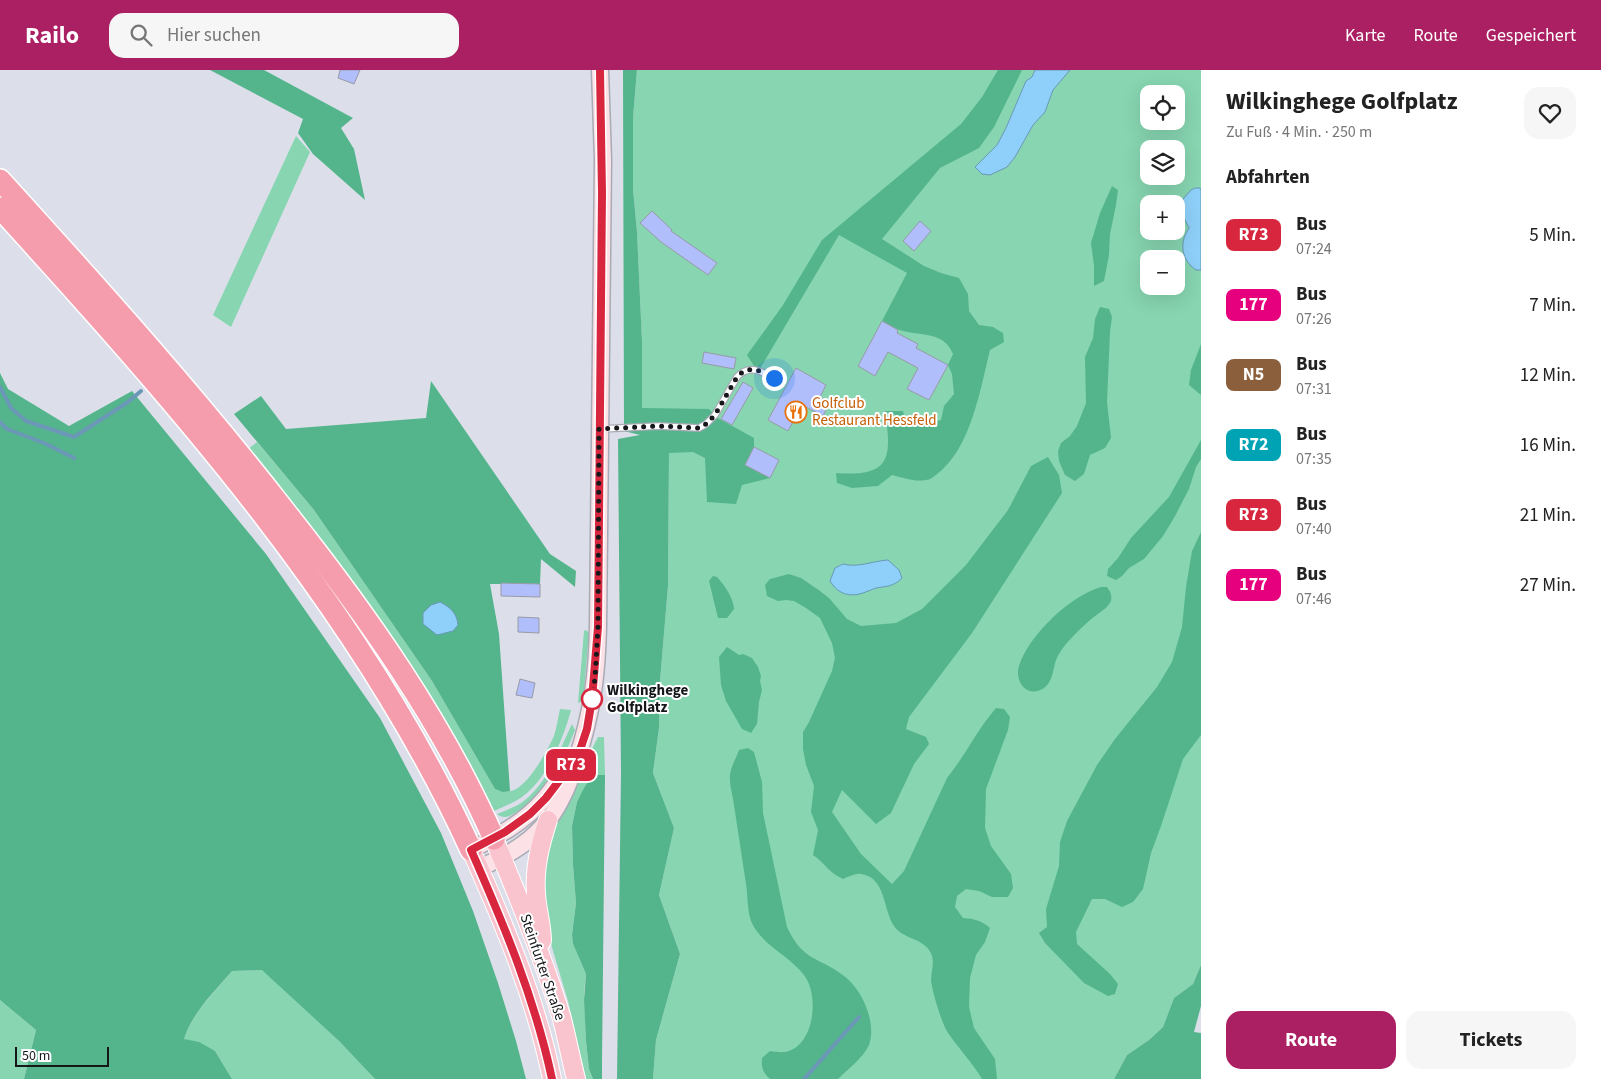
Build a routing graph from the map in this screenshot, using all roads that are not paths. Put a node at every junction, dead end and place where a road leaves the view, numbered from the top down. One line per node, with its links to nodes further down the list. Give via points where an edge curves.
1 (600, 70): 5 (main road, via 603,170)
2 (0, 180): 8 (highway, via 180,383 328,567 417,696 447,746)
3 (0, 208): 9 (highway, via 138,363 250,496 298,560 393,702)
4 (774, 378): 5 (lane, via 755,369 742,372 715,415 699,428)
5 (599, 429): 6 (main road, via 596,664 590,715)
6 (578, 756): 7 (main road, via 569,783); 8 (main road, via 539,805 518,823)
7 (548, 820): 8 (main road, via 528,840); 10 (main road, via 539,847 536,880)
8 (498, 848): 9 (main road); 10 (main road, Steinfurter Straße)
9 (476, 859): 11 (main road, Steinfurter Straße, via 525,981)
10 (544, 964): 12 (main road, Steinfurter Straße)
11 (552, 1079)
12 (576, 1079)

